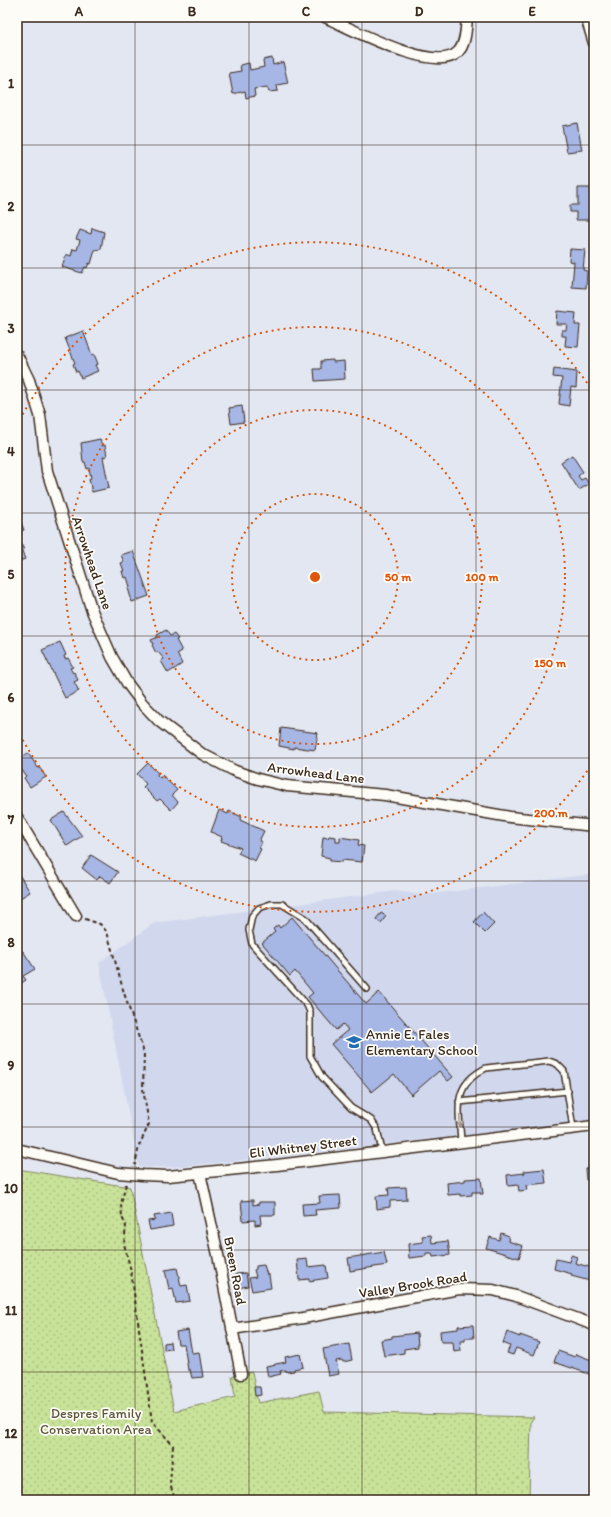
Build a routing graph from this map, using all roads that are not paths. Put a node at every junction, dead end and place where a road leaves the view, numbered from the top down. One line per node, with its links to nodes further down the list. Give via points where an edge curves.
1 (325, 17): 2 (street, via 372,39 425,58 438,60 449,59 458,52 463,43)
2 (467, 17)
3 (586, 17): 4 (street)
4 (594, 43)
5 (17, 355): 7 (street, Arrowhead Lane, via 29,380 40,415 47,471 92,611 112,657 127,683 164,725 217,763 238,773 287,786 385,795 510,817)
6 (17, 817): 8 (street)
7 (594, 826)
8 (76, 916)
9 (367, 989): 16 (lane, via 304,918 290,909 282,904 271,904 259,908 252,916 249,930 252,944 307,1004 310,1012 310,1056 322,1077 350,1108 371,1120 377,1128)
10 (568, 1091): 11 (lane); 11 (lane, via 564,1071 549,1061 486,1068 477,1072 460,1094); 13 (lane)
11 (459, 1102): 14 (lane, one-way to 14)
12 (594, 1126): 13 (street, Eli Whitney Street)
13 (573, 1128): 14 (street, Eli Whitney Street)
14 (461, 1141): 16 (street, Eli Whitney Street)
15 (17, 1149): 17 (street, Eli Whitney Street, via 91,1167 133,1174 168,1176)
16 (382, 1151): 17 (street, Eli Whitney Street)
17 (200, 1173): 19 (street, Breen Road)
18 (594, 1325): 19 (street, Valley Brook Road, via 516,1296 476,1288)
19 (232, 1329): 20 (street, Breen Road)
20 (241, 1374)

